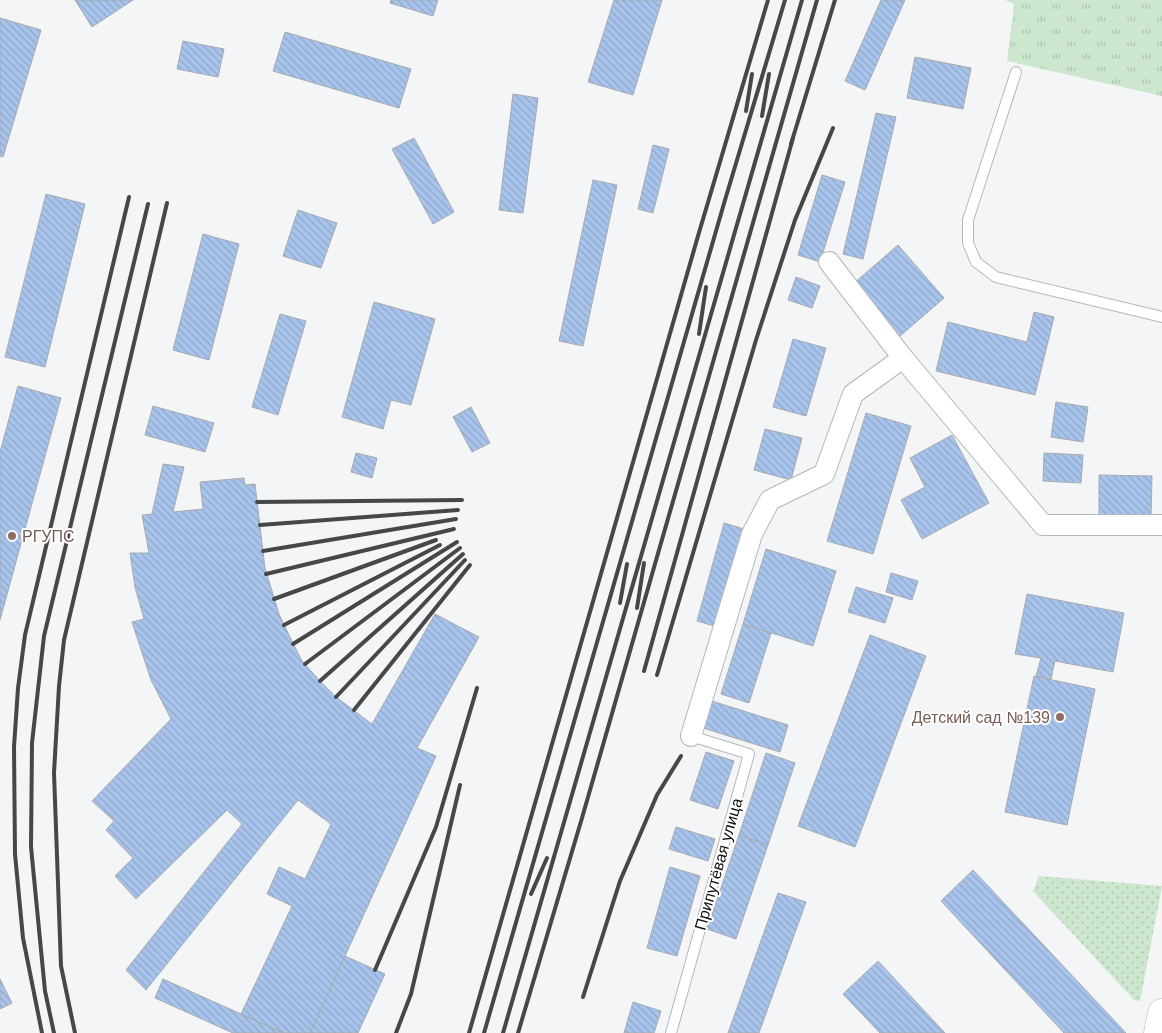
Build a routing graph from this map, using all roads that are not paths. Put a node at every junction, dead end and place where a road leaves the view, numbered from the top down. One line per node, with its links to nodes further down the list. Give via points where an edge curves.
1 (1016, 72): 3 (lane, via 968,220 968,243 976,262 996,277)
2 (829, 262): 4 (street)
3 (1162, 317)
4 (903, 358): 5 (street, via 1043,525); 6 (street, via 853,394 824,474 770,500 752,534)
5 (1162, 525)
6 (691, 736): 8 (lane, Припутёвая улица, via 749,754)
7 (1162, 1013): 9 (main road)
8 (671, 1033)
9 (1158, 1033)

